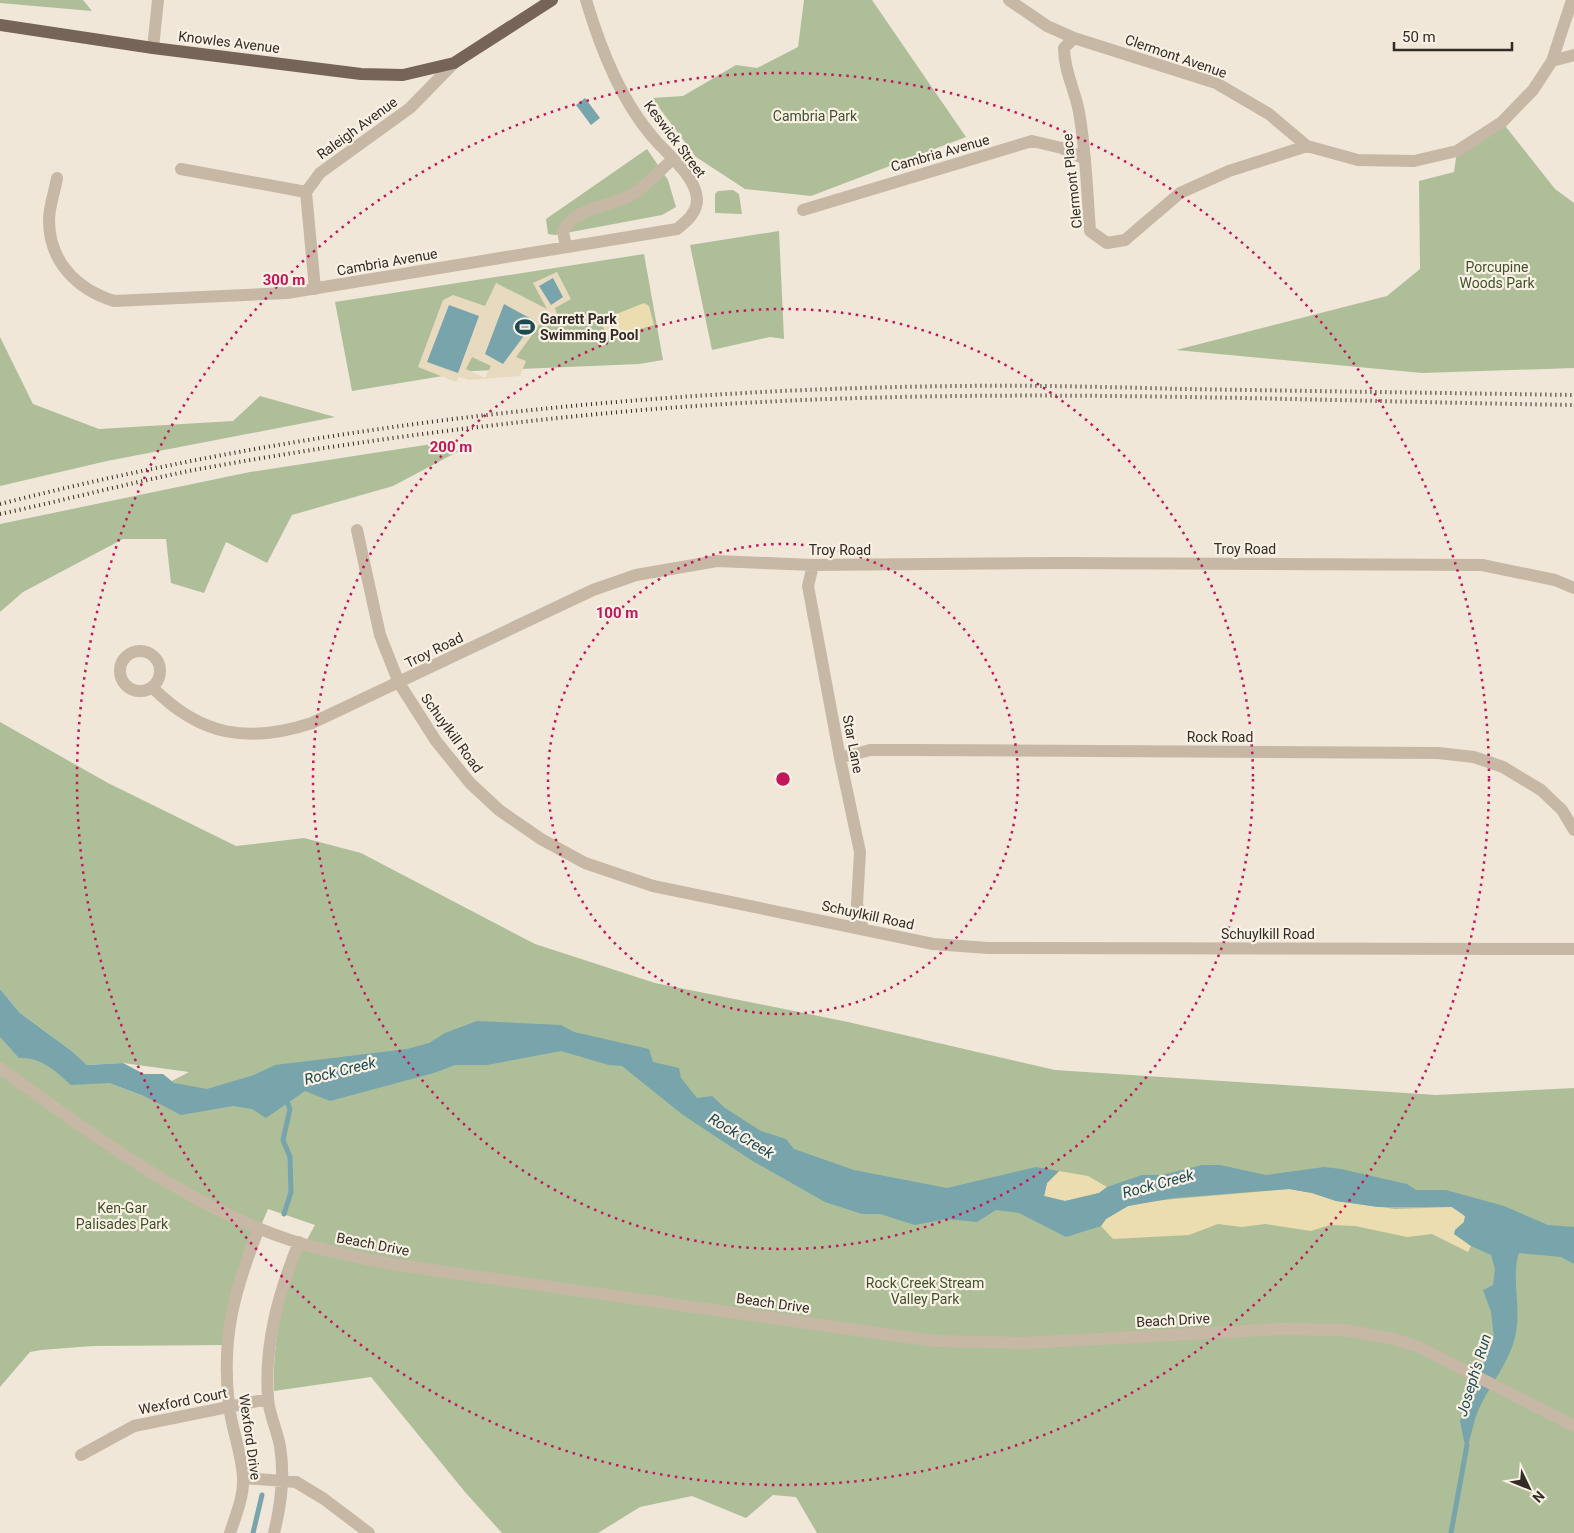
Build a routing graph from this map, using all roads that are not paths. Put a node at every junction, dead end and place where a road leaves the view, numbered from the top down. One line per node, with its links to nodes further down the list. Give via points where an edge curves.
1 (158, 0): 8 (street)
2 (552, 0): 11 (main road, Knowles Avenue)
3 (586, 0): 13 (street, Keswick Street, via 599,41 622,88 638,116)
4 (1009, 0): 7 (street, Clermont Avenue, via 1047,26)
5 (1572, 0): 10 (street, Clermont Avenue)
6 (0, 25): 8 (main road, Knowles Avenue)
7 (1074, 38): 12 (street, Clermont Avenue, via 1216,83 1269,114); 14 (street, Clermont Place, via 1064,48 1064,60 1079,110)
8 (153, 48): 11 (main road, Knowles Avenue, via 361,74 403,75)
9 (1574, 55): 10 (street)
10 (1552, 61): 12 (street, Clermont Avenue, via 1533,90 1502,122 1457,150 1414,161 1376,161 1358,160)
11 (454, 63): 17 (street, Raleigh Avenue, via 410,108 320,173)
12 (1307, 146): 14 (street, Clermont Place, via 1180,192 1125,240 1108,243 1090,231)
13 (673, 159): 19 (street, Keswick Street, via 692,183 697,199); 20 (street, via 632,195 591,208 568,222 562,231)
14 (1085, 159): 18 (street, Cambria Avenue, via 1062,148 1032,141)
15 (181, 169): 17 (street)
16 (57, 178): 21 (street, Cambria Avenue, via 49,219 51,244 64,269 98,296 114,301)
17 (306, 192): 21 (street)
18 (803, 210)
19 (693, 216): 20 (street, Cambria Avenue, via 677,230)
20 (566, 247): 21 (street, Cambria Avenue)
21 (315, 289)
22 (357, 530): 25 (street, Schuylkill Road, via 380,635)
23 (812, 565): 24 (street, Troy Road, via 1482,566 1555,580); 25 (street, Troy Road, via 717,561 636,575 593,590); 27 (street, Star Lane, via 808,586)
24 (1574, 588)
25 (399, 683): 26 (street, Troy Road, via 312,723 285,732 256,734 223,732 197,722 172,707); 29 (street, Schuylkill Road, via 436,741 470,783 499,810 541,839 585,863 653,886)
26 (152, 687)
27 (840, 758): 28 (street, Rock Road, via 870,750 1456,755 1474,757 1503,767 1541,790 1562,810); 29 (street, Star Lane, via 860,852 857,904)
28 (1574, 830)
29 (863, 929): 30 (street, Schuylkill Road, via 934,944 988,948)
30 (1574, 949)
31 (0, 1068): 32 (street, Beach Drive, via 170,1184)
32 (258, 1228): 33 (street, Beach Drive); 35 (street, Wexford Drive, via 240,1278 227,1334)
33 (299, 1242): 34 (street, Wexford Drive, via 283,1282 273,1320); 36 (street, Beach Drive, via 330,1252 397,1265 934,1341 1025,1343 1279,1330 1344,1330 1411,1345)
34 (268, 1399): 35 (street, Wexford Court); 39 (street, Wexford Drive, via 280,1446)
35 (229, 1406): 37 (street, Wexford Court, via 134,1426); 38 (street, Wexford Drive)
36 (1574, 1426)
37 (81, 1455)
38 (243, 1478): 39 (street); 40 (street, Wexford Drive, via 241,1500)
39 (283, 1479): 41 (street, Wexford Drive); 42 (street, via 296,1482 324,1499)
40 (230, 1533)
41 (274, 1533)
42 (369, 1533)

